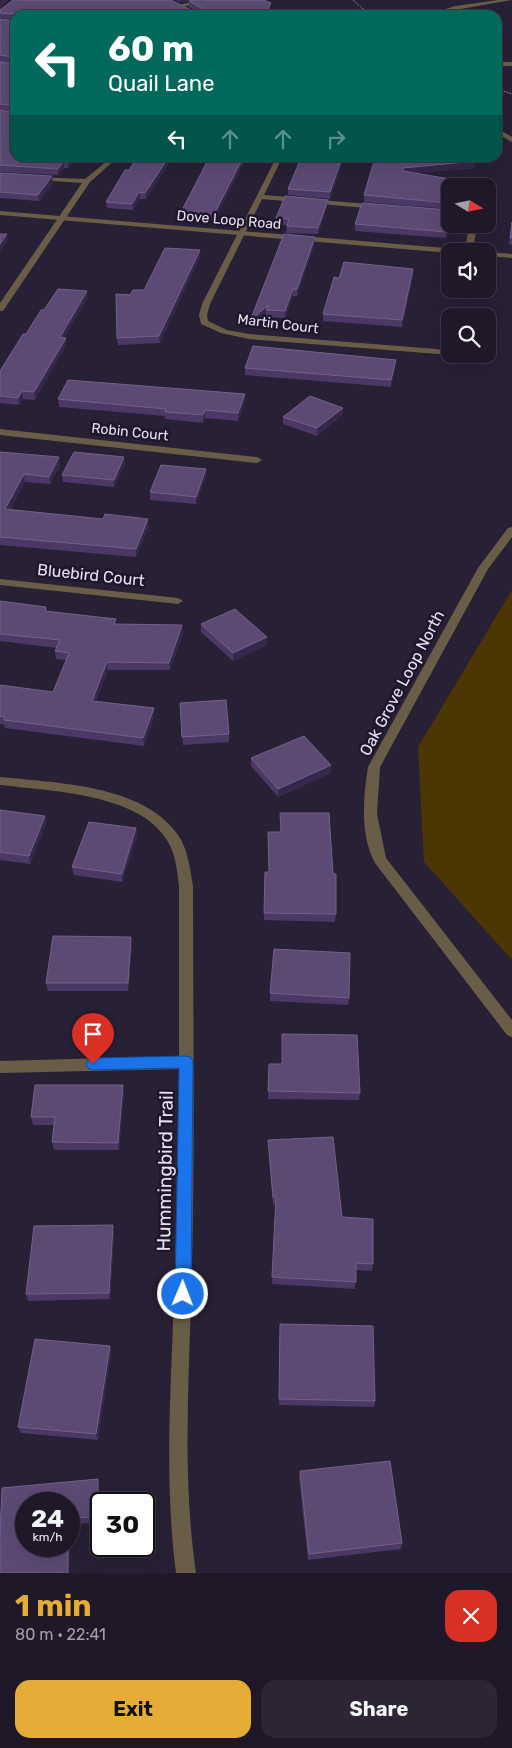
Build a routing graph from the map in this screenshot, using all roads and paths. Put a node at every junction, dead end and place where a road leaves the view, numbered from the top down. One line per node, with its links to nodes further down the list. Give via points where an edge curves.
1 (209, 0): 4 (street, via 179,4)
2 (354, 0): 5 (path)
3 (509, 0): 6 (street)
4 (189, 9)
5 (365, 10)
6 (448, 10)
7 (110, 162): 10 (street)
8 (277, 162): 11 (street)
9 (29, 177): 10 (street)
10 (87, 182): 14 (street)
11 (261, 197): 12 (street); 15 (street)
12 (388, 208)
13 (0, 213): 14 (street, Dove Loop Road)
14 (62, 218): 15 (street, Dove Loop Road); 19 (street)
15 (241, 233): 16 (street, Dove Loop Road); 20 (street, Martin Court, via 206,304 204,322 211,327 260,338)
16 (441, 250)
17 (496, 255): 18 (street)
18 (512, 256)
19 (0, 309)
20 (441, 353)
21 (0, 432): 22 (street, Robin Court)
22 (257, 460)
23 (512, 530): 27 (street, Oak Grove Loop North, via 483,568 374,767 368,800 372,834 380,860)
24 (0, 582): 25 (street, Bluebird Court)
25 (178, 601)
26 (0, 781): 28 (street, Hummingbird Trail, via 108,796 145,810 172,837 183,863 186,886)
27 (512, 1031)
28 (186, 1062): 29 (street); 30 (street, Hummingbird Trail, via 183,1294 175,1466 179,1535)
29 (0, 1067)
30 (186, 1573)

